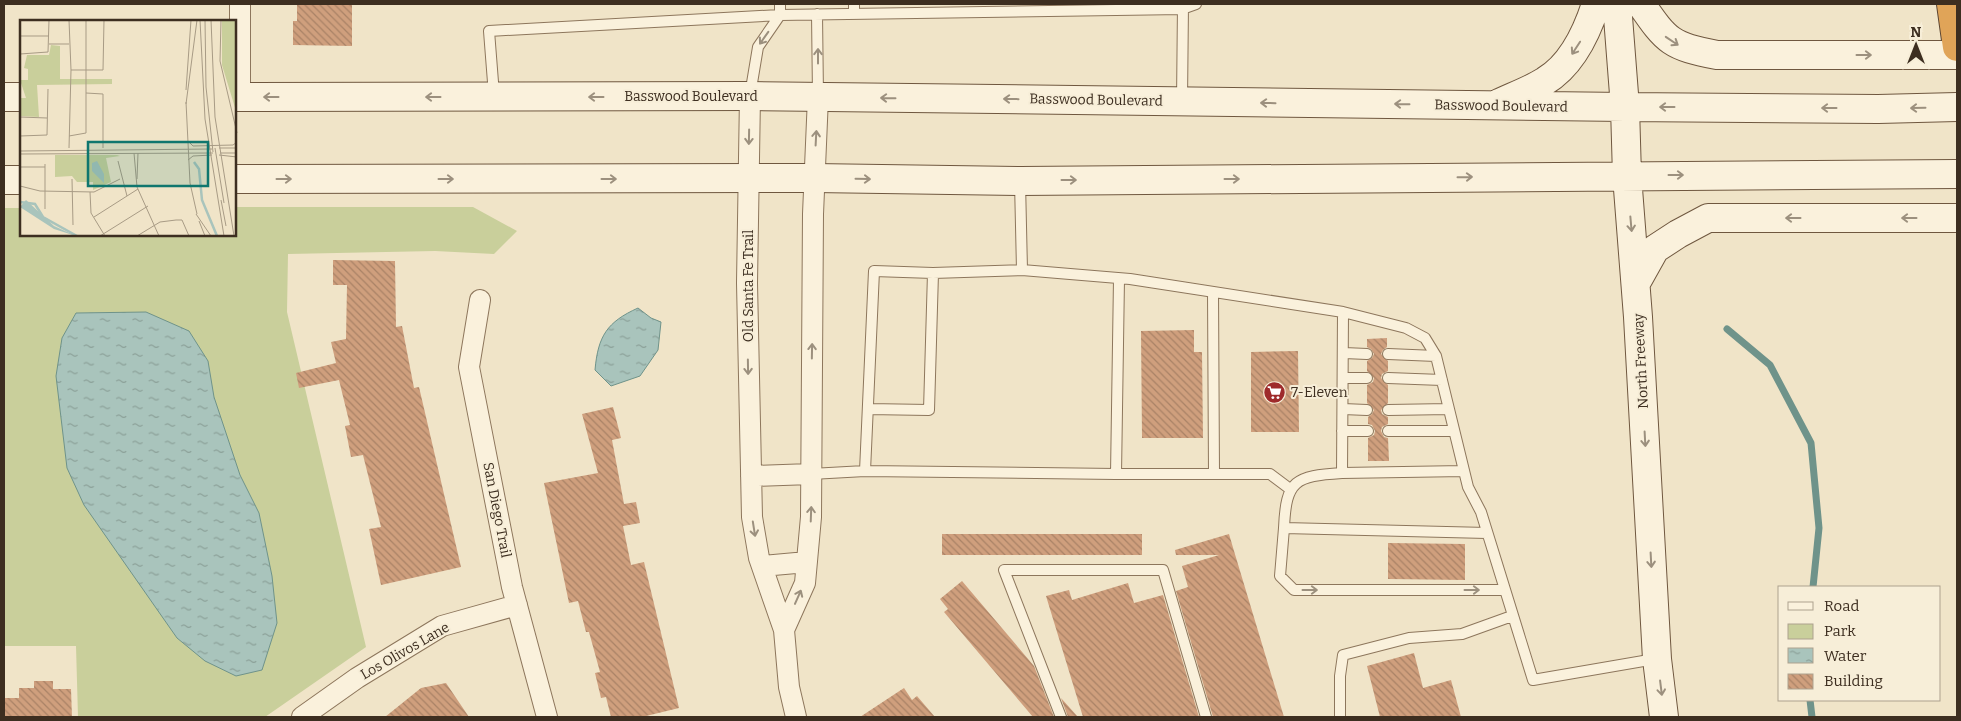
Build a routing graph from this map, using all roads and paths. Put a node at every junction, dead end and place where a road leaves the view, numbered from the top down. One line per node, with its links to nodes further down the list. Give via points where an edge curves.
1 (240, 4): 18 (street)
2 (780, 4): 12 (lane)
3 (1196, 4): 8 (lane)
4 (1596, 4): 22 (main road, one-way to 22, via 1588,30 1569,59 1546,80)
5 (1617, 4): 23 (main road, North Freeway)
6 (1641, 4): 14 (main road, one-way to 14, via 1664,36 1689,50 1717,55)
7 (1951, 4): 13 (highway)
8 (1182, 6): 9 (lane); 21 (lane)
9 (1054, 8): 10 (lane)
10 (854, 9): 11 (lane)
11 (818, 14): 12 (lane); 20 (lane, one-way to 11)
12 (780, 15): 15 (lane, one-way to 15, via 758,47); 19 (lane, via 489,31)
13 (1957, 47)
14 (1957, 55)
15 (750, 96): 19 (main road, Basswood Boulevard, one-way to 19); 20 (main road, Basswood Boulevard); 27 (street, Old Santa Fe Trail, one-way to 27)
16 (4, 97): 17 (main road)
17 (20, 97)
18 (238, 97): 19 (main road, Basswood Boulevard, one-way to 18)
19 (494, 97)
20 (818, 97): 21 (main road, Basswood Boulevard, one-way to 20); 28 (street, Old Santa Fe Trail, one-way to 20)
21 (1182, 102): 22 (main road, Basswood Boulevard, one-way to 21)
22 (1494, 106): 23 (main road, Basswood Boulevard)
23 (1626, 107): 24 (main road, Basswood Boulevard, one-way to 23); 26 (main road, North Freeway)
24 (1957, 107)
25 (1957, 174): 26 (main road, one-way to 25)
26 (1627, 176): 32 (main road, one-way to 26); 37 (main road, North Freeway, one-way to 37)
27 (749, 178): 28 (main road); 29 (main road, one-way to 27); 64 (street, Old Santa Fe Trail, one-way to 64, via 747,284)
28 (814, 178): 32 (main road, one-way to 32); 61 (street, Old Santa Fe Trail, one-way to 28)
29 (236, 179)
30 (4, 180): 31 (main road)
31 (20, 180)
32 (1020, 181): 34 (lane)
33 (1957, 218): 37 (main road, one-way to 37, via 1708,218 1655,249)
34 (1022, 270): 35 (lane); 36 (lane)
35 (933, 273): 49 (lane, via 874,271); 49 (lane, via 929,410)
36 (1119, 279): 38 (lane); 62 (lane)
37 (1636, 283): 74 (main road, North Freeway, one-way to 74)
38 (1213, 292): 40 (lane); 63 (lane)
39 (480, 300): 71 (street, San Diego Trail, via 469,367)
40 (1343, 312): 41 (lane); 44 (lane, via 1406,328 1425,338)
41 (1344, 353): 42 (lane); 45 (lane)
42 (1367, 354)
43 (1388, 354): 44 (lane)
44 (1436, 356): 48 (lane)
45 (1344, 378): 46 (lane); 50 (lane)
46 (1367, 378)
47 (1388, 378): 48 (lane)
48 (1442, 380): 51 (lane)
49 (868, 408): 58 (lane)
50 (1343, 409): 52 (lane); 54 (lane)
51 (1449, 409): 53 (lane); 57 (lane)
52 (1367, 410)
53 (1388, 410)
54 (1342, 431): 55 (lane); 60 (lane)
55 (1368, 431)
56 (1388, 431): 57 (lane)
57 (1454, 431): 59 (lane)
58 (865, 471): 61 (lane); 62 (lane)
59 (1464, 471): 60 (lane); 67 (lane)
60 (1342, 473): 65 (lane, via 1314,475)
61 (811, 474): 64 (street); 68 (street, Old Santa Fe Trail, one-way to 61)
62 (1116, 474): 63 (lane)
63 (1214, 474): 65 (lane, via 1270,474)
64 (751, 476): 69 (street, Old Santa Fe Trail, one-way to 69, via 752,517)
65 (1290, 489): 66 (lane, via 1286,498)
66 (1284, 528): 67 (lane); 70 (lane, one-way to 70, via 1280,576 1294,590)
67 (1487, 533): 70 (lane)
68 (806, 562): 69 (street); 73 (street, Old Santa Fe Trail, one-way to 68, via 804,583)
69 (762, 566): 73 (street, Old Santa Fe Trail)
70 (1504, 590): 72 (lane)
71 (517, 605): 75 (street, Los Olivos Lane, via 442,626 357,678); 76 (street, San Diego Trail)
72 (1512, 616): 74 (lane, via 1532,680); 80 (lane, via 1462,634 1409,638 1343,655)
73 (784, 630): 77 (street, Old Santa Fe Trail, via 789,686)
74 (1657, 659): 81 (main road, North Freeway, one-way to 81)
75 (302, 717)
76 (547, 717)
77 (796, 717)
78 (1061, 717): 79 (lane, via 1004,570 1163,570)
79 (1206, 717)
80 (1340, 717)
81 (1664, 717)

